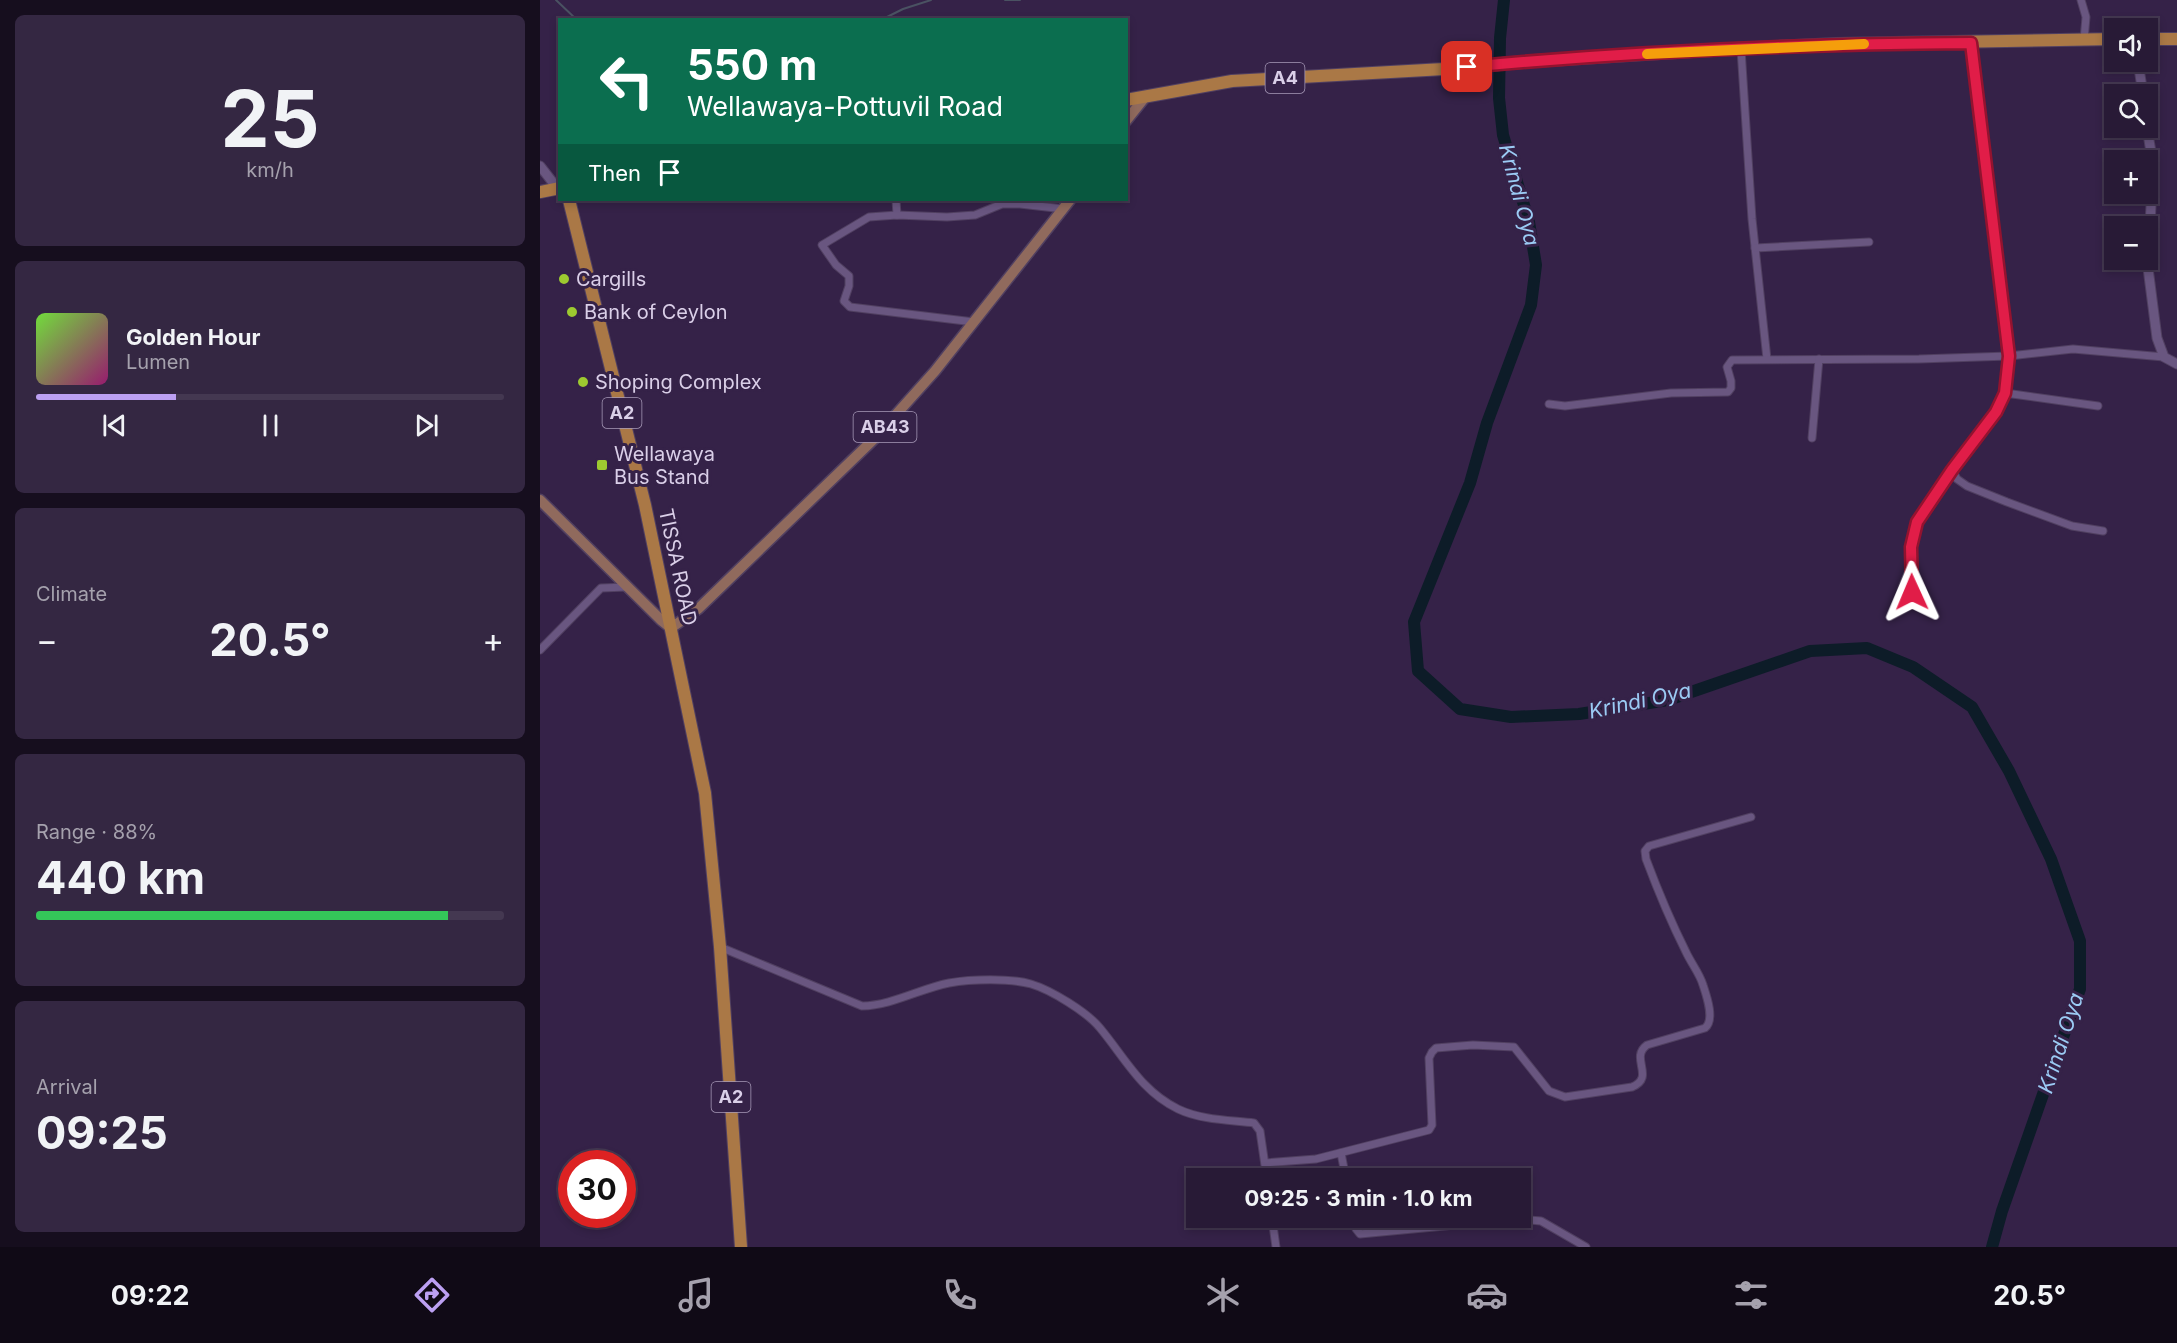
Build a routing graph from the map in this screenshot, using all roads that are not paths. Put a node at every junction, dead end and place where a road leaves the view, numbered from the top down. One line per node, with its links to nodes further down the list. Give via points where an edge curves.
1 (2081, 0): 5 (street, via 2086,17)
2 (2104, 39): 5 (highway, A4)
3 (2158, 39): 4 (highway)
4 (2177, 39)
5 (2084, 40): 6 (highway, A4)
6 (1971, 43): 7 (highway, A4); 23 (street)
7 (1741, 49): 8 (highway, A4, via 1232,81); 21 (street)
8 (1146, 96): 9 (highway, A4); 10 (main road)
9 (1128, 100)
10 (1128, 119)
11 (2149, 138): 24 (street, via 2153,164 2148,268 2157,338)
12 (540, 166): 13 (street)
13 (558, 188)
14 (558, 189): 15 (highway)
15 (540, 192)
16 (569, 201): 37 (highway, TISSA ROAD / A2, via 643,496)
17 (897, 201): 19 (street)
18 (1067, 204): 19 (street, via 1002,204 975,215 947,218); 22 (main road, AB43)
19 (897, 215): 22 (street, via 869,218 822,245 849,276 844,301 850,307)
20 (1869, 242): 21 (street)
21 (1755, 248): 25 (street)
22 (974, 321): 37 (main road, AB43, via 936,371 875,438 698,609)
23 (2009, 356): 24 (street, via 2073,349); 26 (street); 28 (street)
24 (2164, 357): 27 (street)
25 (1767, 359): 26 (street); 29 (street, via 1729,362 1728,392 1671,393 1565,406)
26 (1818, 359): 31 (street)
27 (2177, 364)
28 (2005, 393): 30 (street); 32 (street, via 1996,412)
29 (1549, 404)
30 (2098, 406)
31 (1812, 438)
32 (1952, 470): 34 (street, via 1967,486 2072,526); 36 (street, via 1917,522 1911,547)
33 (540, 500): 35 (main road)
34 (2103, 531)
35 (627, 587): 37 (main road); 38 (street, via 601,588)
36 (1912, 592)
37 (671, 627): 40 (highway, TISSA ROAD / A2, via 705,793)
38 (540, 650)
39 (1750, 817): 41 (street, via 1649,846 1645,851 1664,906 1703,983 1711,1018 1705,1028 1642,1048 1640,1084 1565,1097 1549,1091 1514,1047 1436,1048 1429,1058 1429,1130)
40 (720, 947): 42 (street, via 862,1006 877,1006 949,983 986,980 1030,984 1062,998 1099,1026 1136,1077 1178,1109 1204,1118 1254,1123 1260,1131); 49 (highway, A2)
41 (1341, 1153): 42 (street); 44 (street)
42 (1265, 1163): 43 (street)
43 (1266, 1168)
44 (1344, 1168)
45 (1531, 1220): 51 (street, via 1541,1221)
46 (1273, 1228): 50 (street)
47 (1356, 1228): 48 (street, via 1360,1234)
48 (1424, 1228)
49 (741, 1247)
50 (1276, 1247)
51 (1586, 1247)

